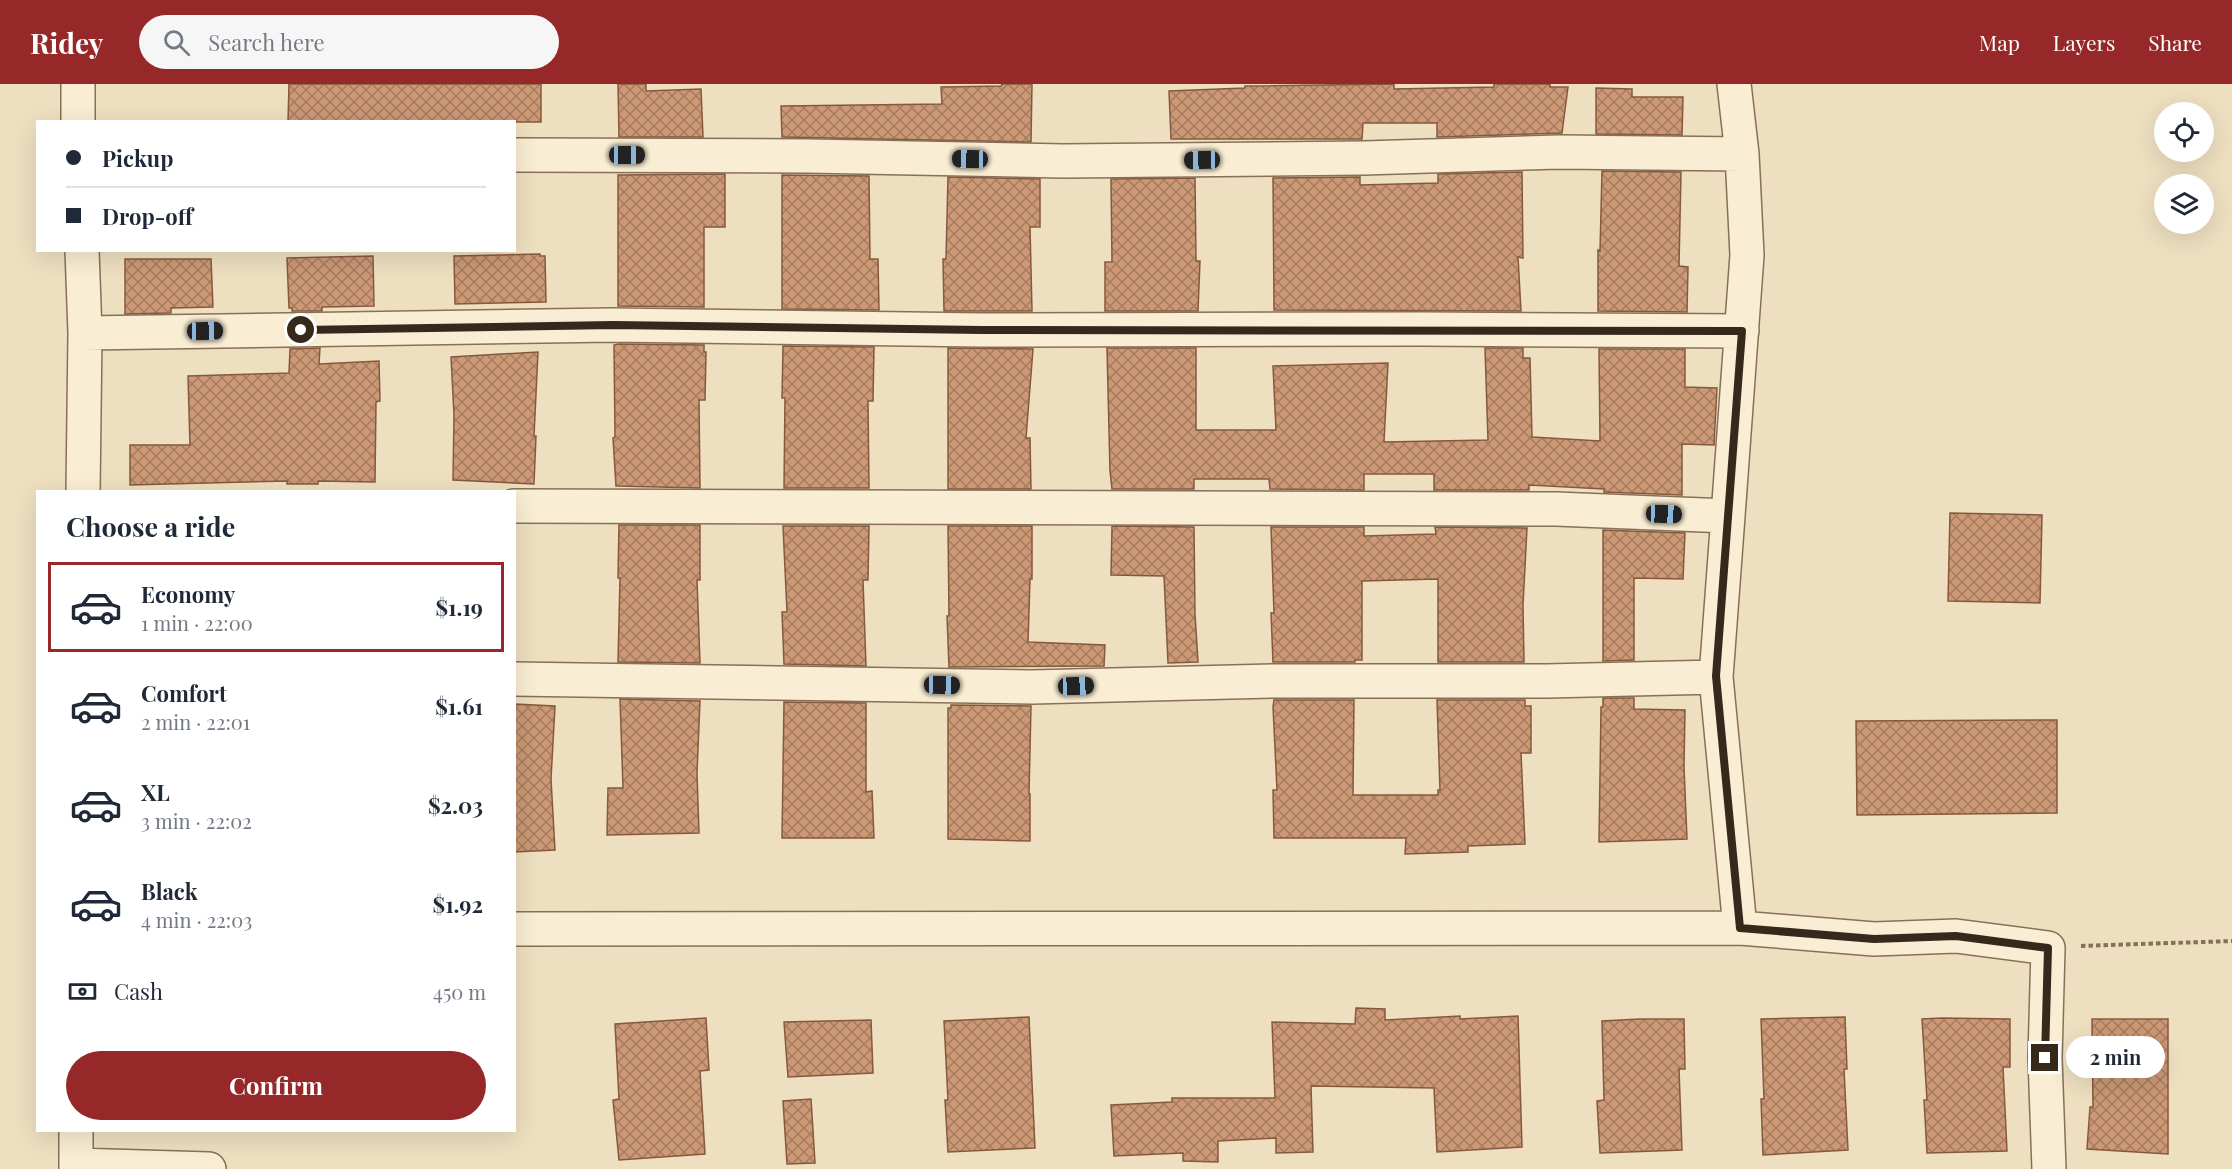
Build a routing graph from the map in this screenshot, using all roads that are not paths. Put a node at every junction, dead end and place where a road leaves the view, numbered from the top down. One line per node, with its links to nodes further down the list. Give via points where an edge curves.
1 (78, 84): 3 (street)
2 (1734, 84): 4 (street)
3 (78, 120)
4 (1742, 154): 5 (street, via 1559,152 1063,161); 7 (street, via 1747,255)
5 (516, 155)
6 (82, 252): 8 (street)
7 (1742, 331): 8 (street, via 982,330 613,325); 11 (street)
8 (85, 333): 9 (street)
9 (83, 490)
10 (516, 506): 11 (street, via 1556,509)
11 (1728, 516): 12 (street)
12 (1716, 676): 13 (street, via 1032,687); 14 (street)
13 (516, 679)
14 (1740, 928): 15 (street); 19 (street, via 1874,939 1956,936 2048,948 2045,1058)
15 (516, 929)
16 (76, 1132): 17 (street)
17 (76, 1167): 18 (street)
18 (209, 1169)
19 (2049, 1169)

